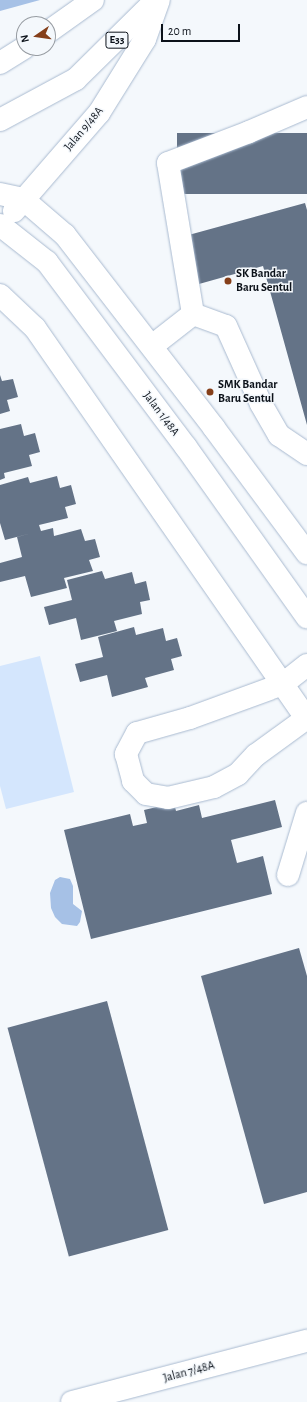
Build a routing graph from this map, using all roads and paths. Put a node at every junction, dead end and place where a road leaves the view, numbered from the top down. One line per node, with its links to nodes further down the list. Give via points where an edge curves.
1 (93, 0): 3 (main road)
2 (158, 0): 7 (main road, E33, via 76,79); 9 (main road, Jalan 9/48A, via 144,39 99,113)
3 (56, 26)
4 (16, 53): 5 (main road)
5 (0, 63)
6 (307, 107): 12 (main road, via 168,163)
7 (0, 120)
8 (0, 194): 9 (main road)
9 (23, 199): 10 (main road, Jalan 9/48A); 13 (main road, via 65,235)
10 (1, 226): 16 (main road, Jalan 1/48A, via 47,262 186,447)
11 (0, 295): 18 (main road, via 35,328)
12 (193, 314): 13 (main road); 14 (main road, via 226,326 279,435)
13 (152, 346): 15 (main road)
14 (307, 454)
15 (307, 553)
16 (307, 617)
17 (307, 666): 18 (main road)
18 (283, 684): 19 (main road); 19 (main road, via 190,718 137,733 126,754 133,781 146,794 168,798 214,787 238,774 256,755)
19 (307, 719)
20 (307, 813): 21 (main road)
21 (288, 875)
22 (307, 1341): 23 (main road, Jalan 7/48A)
23 (72, 1402)

